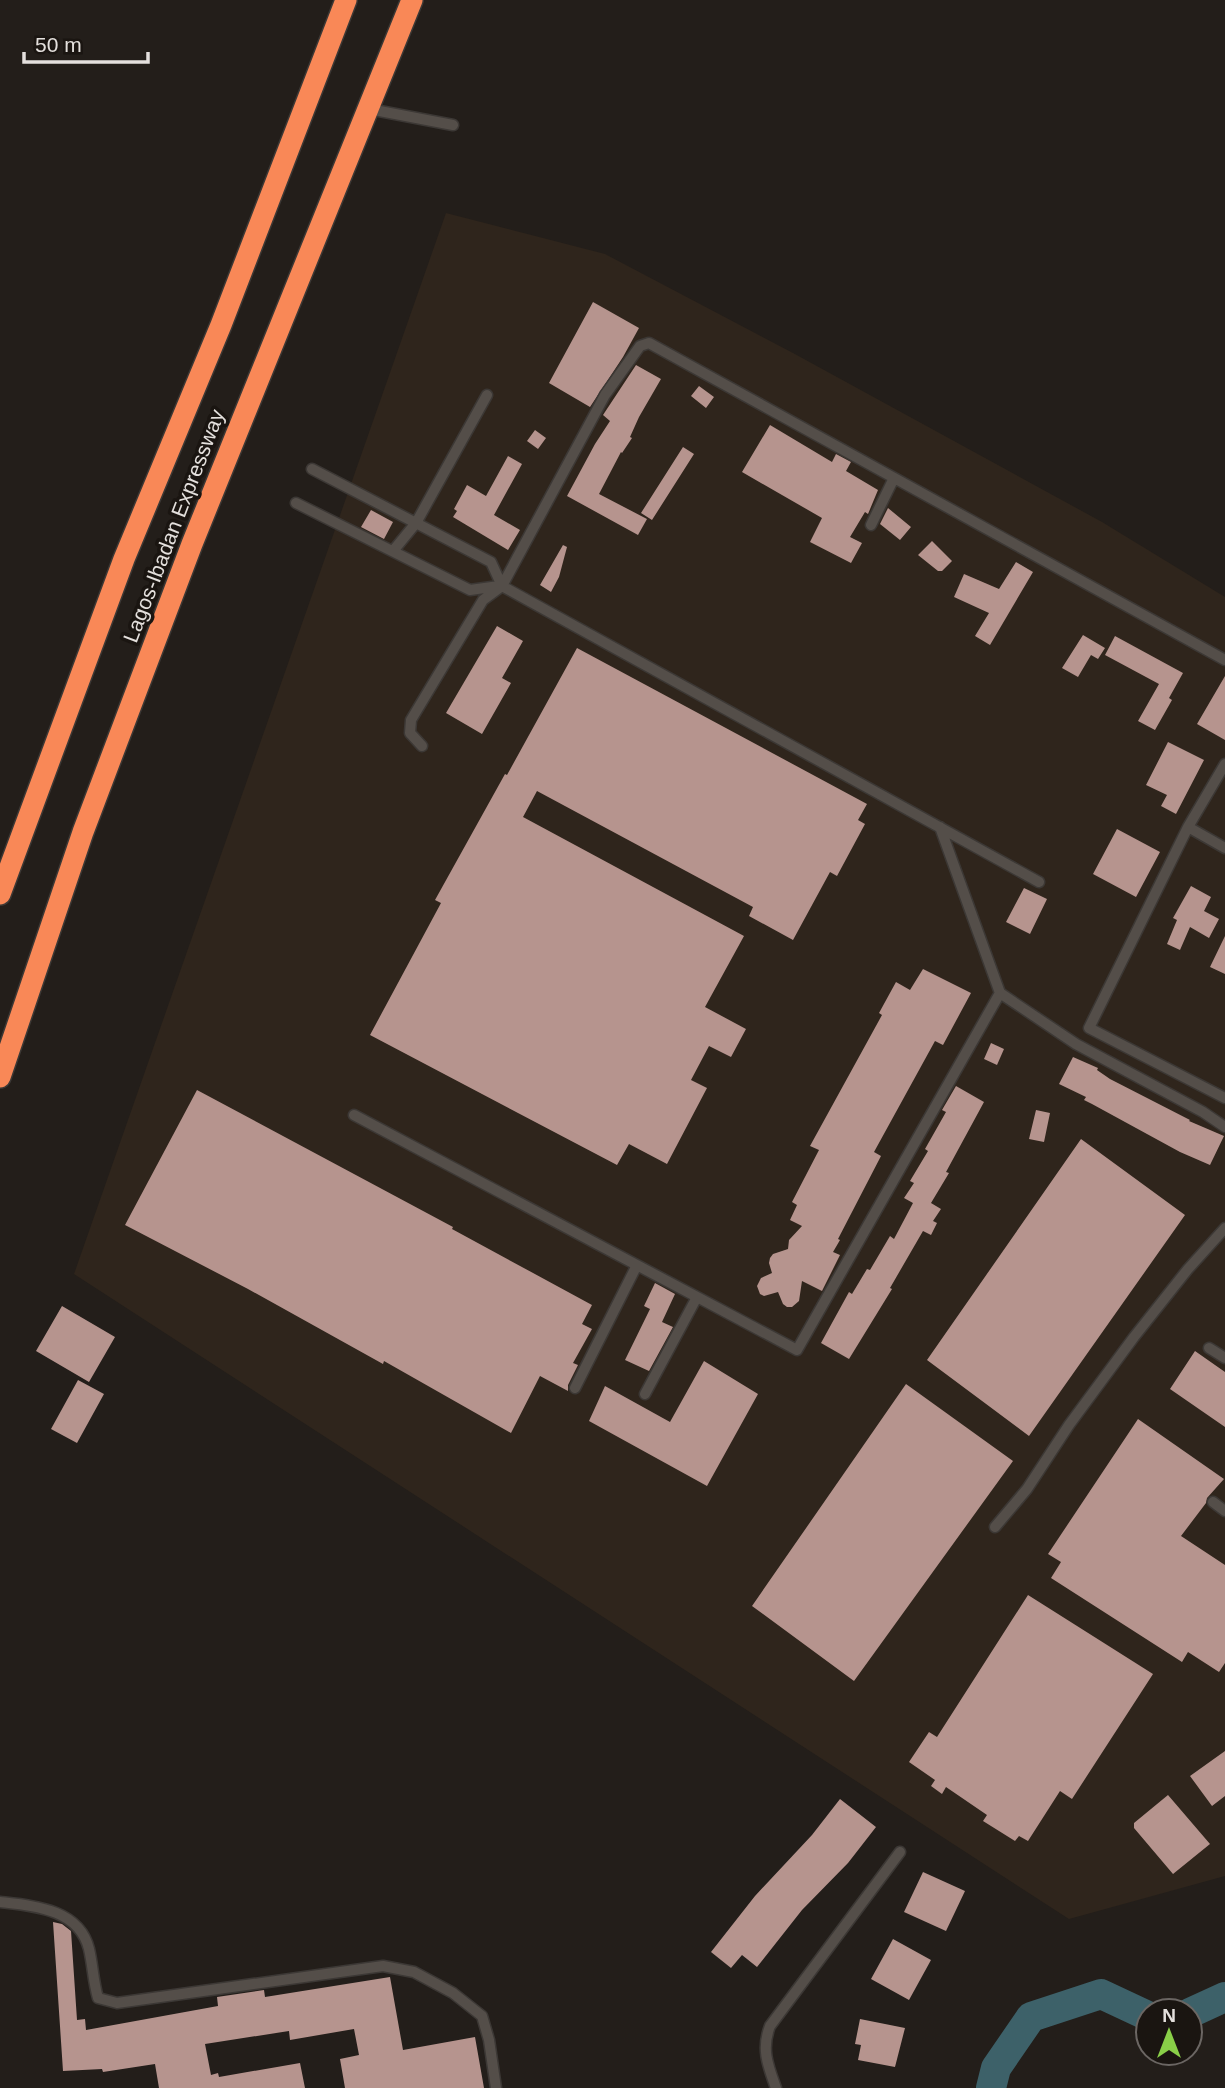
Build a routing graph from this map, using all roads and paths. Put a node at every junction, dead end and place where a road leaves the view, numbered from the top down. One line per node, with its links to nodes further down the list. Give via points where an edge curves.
1 (346, 0): 20 (highway, Lagos-Ibadan Expressway, via 124,559)
2 (412, 0): 3 (highway, Lagos-Ibadan Expressway)
3 (369, 109): 4 (lane); 22 (highway, Lagos-Ibadan Expressway, via 192,544 83,832)
4 (453, 125)
5 (487, 395): 9 (lane)
6 (312, 469): 9 (lane)
7 (894, 478): 10 (lane); 12 (lane, via 649,343 640,346 605,395); 13 (lane)
8 (296, 503): 11 (lane)
9 (416, 523): 11 (lane); 12 (lane, via 491,562)
10 (871, 525)
11 (393, 551): 12 (lane, via 470,590)
12 (502, 586): 14 (lane, via 483,600 411,720 410,733); 16 (lane)
13 (1225, 660)
14 (422, 746)
15 (1225, 764): 17 (lane)
16 (940, 827): 19 (lane); 21 (lane)
17 (1188, 827): 18 (lane); 23 (lane, via 1088,1028)
18 (1225, 848)
19 (1040, 882)
20 (0, 894)
21 (1000, 993): 25 (lane, via 1076,1044); 28 (lane, via 797,1350)
22 (0, 1077)
23 (1225, 1098)
24 (354, 1115): 27 (lane)
25 (1225, 1127)
26 (1225, 1228): 35 (lane, via 1134,1337)
27 (636, 1265): 28 (lane); 31 (lane)
28 (697, 1297): 32 (lane)
29 (1209, 1348): 30 (lane)
30 (1225, 1358)
31 (575, 1388)
32 (645, 1394)
33 (1213, 1502): 34 (lane)
34 (1225, 1511)
35 (995, 1527)
36 (900, 1852): 39 (lane, via 770,2026 766,2059)
37 (0, 1902): 38 (lane, via 59,1913 80,1927 98,1997 117,2003 383,1966 414,1972 453,1993 482,2016)
38 (496, 2088)
39 (776, 2088)

